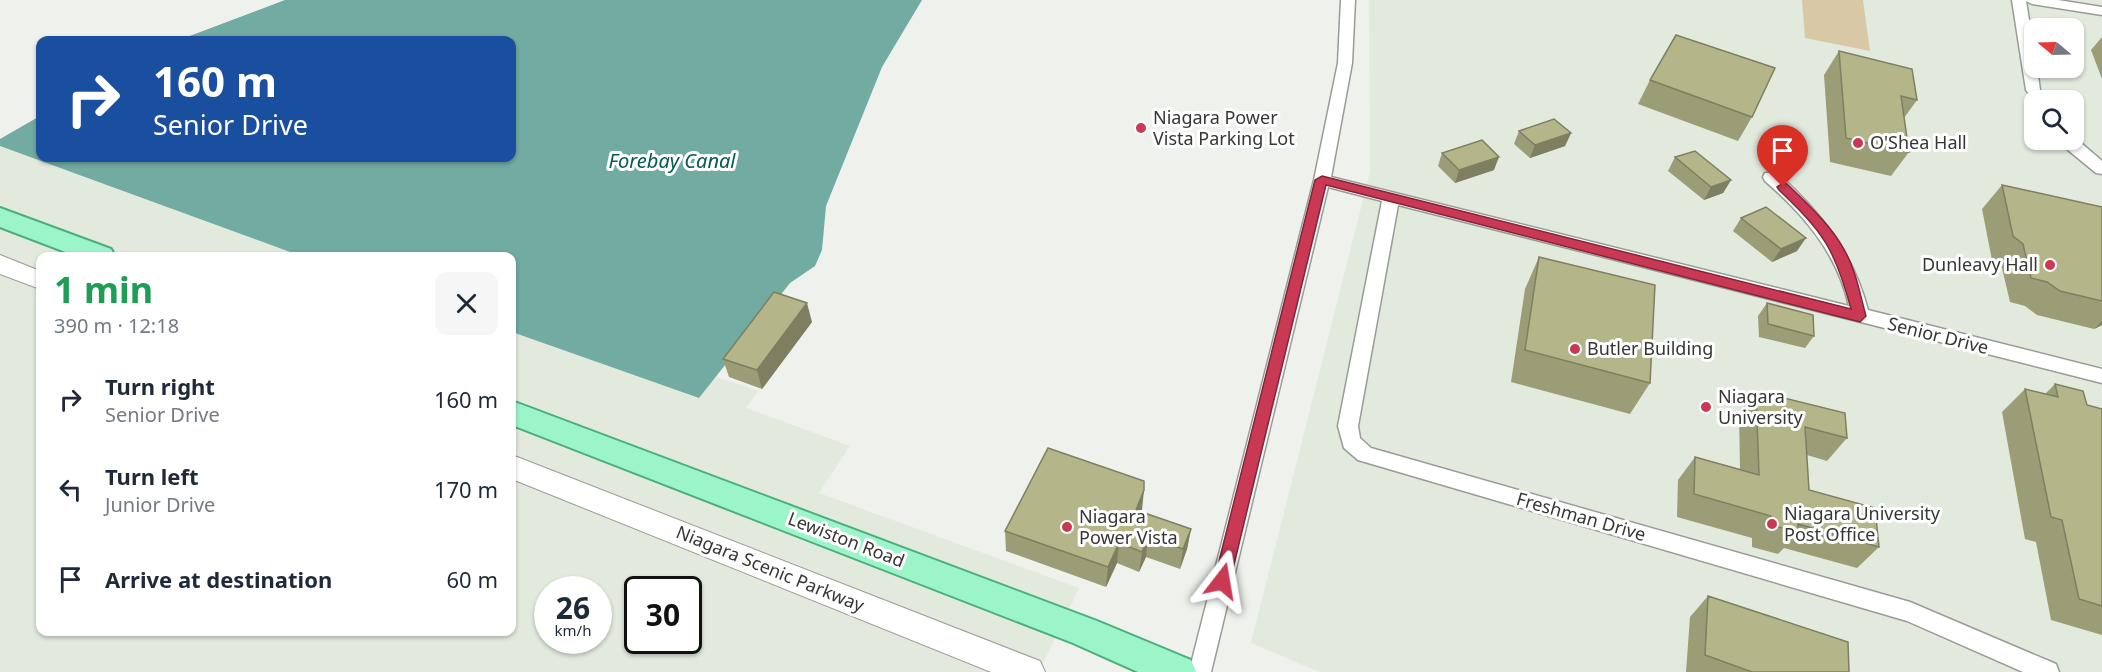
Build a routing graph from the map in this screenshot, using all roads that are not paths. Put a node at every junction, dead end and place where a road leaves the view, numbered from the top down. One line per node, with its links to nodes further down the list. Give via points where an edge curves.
1 (1348, 0): 9 (street, via 1345,63)
2 (2019, 0): 5 (street)
3 (2032, 0): 4 (street)
4 (2102, 11)
5 (2033, 90)
6 (2078, 150): 7 (street)
7 (2102, 169)
8 (1771, 177): 15 (street, via 1808,210 1832,239 1847,270)
9 (1322, 180): 10 (street, Senior Drive); 21 (street)
10 (1391, 197): 15 (street, Senior Drive); 22 (street, Freshman Drive, via 1348,426 1351,442 1365,454 1910,612)
11 (0, 218): 12 (main road)
12 (91, 252)
13 (0, 264): 14 (main road)
14 (36, 278)
15 (1860, 316): 16 (street, Senior Drive)
16 (2102, 375)
17 (516, 415): 20 (main road, Lewiston Road, via 1073,627)
18 (516, 469): 19 (main road, Niagara Scenic Parkway)
19 (1029, 672)
20 (1178, 672)
21 (1200, 672)
22 (2048, 672)

